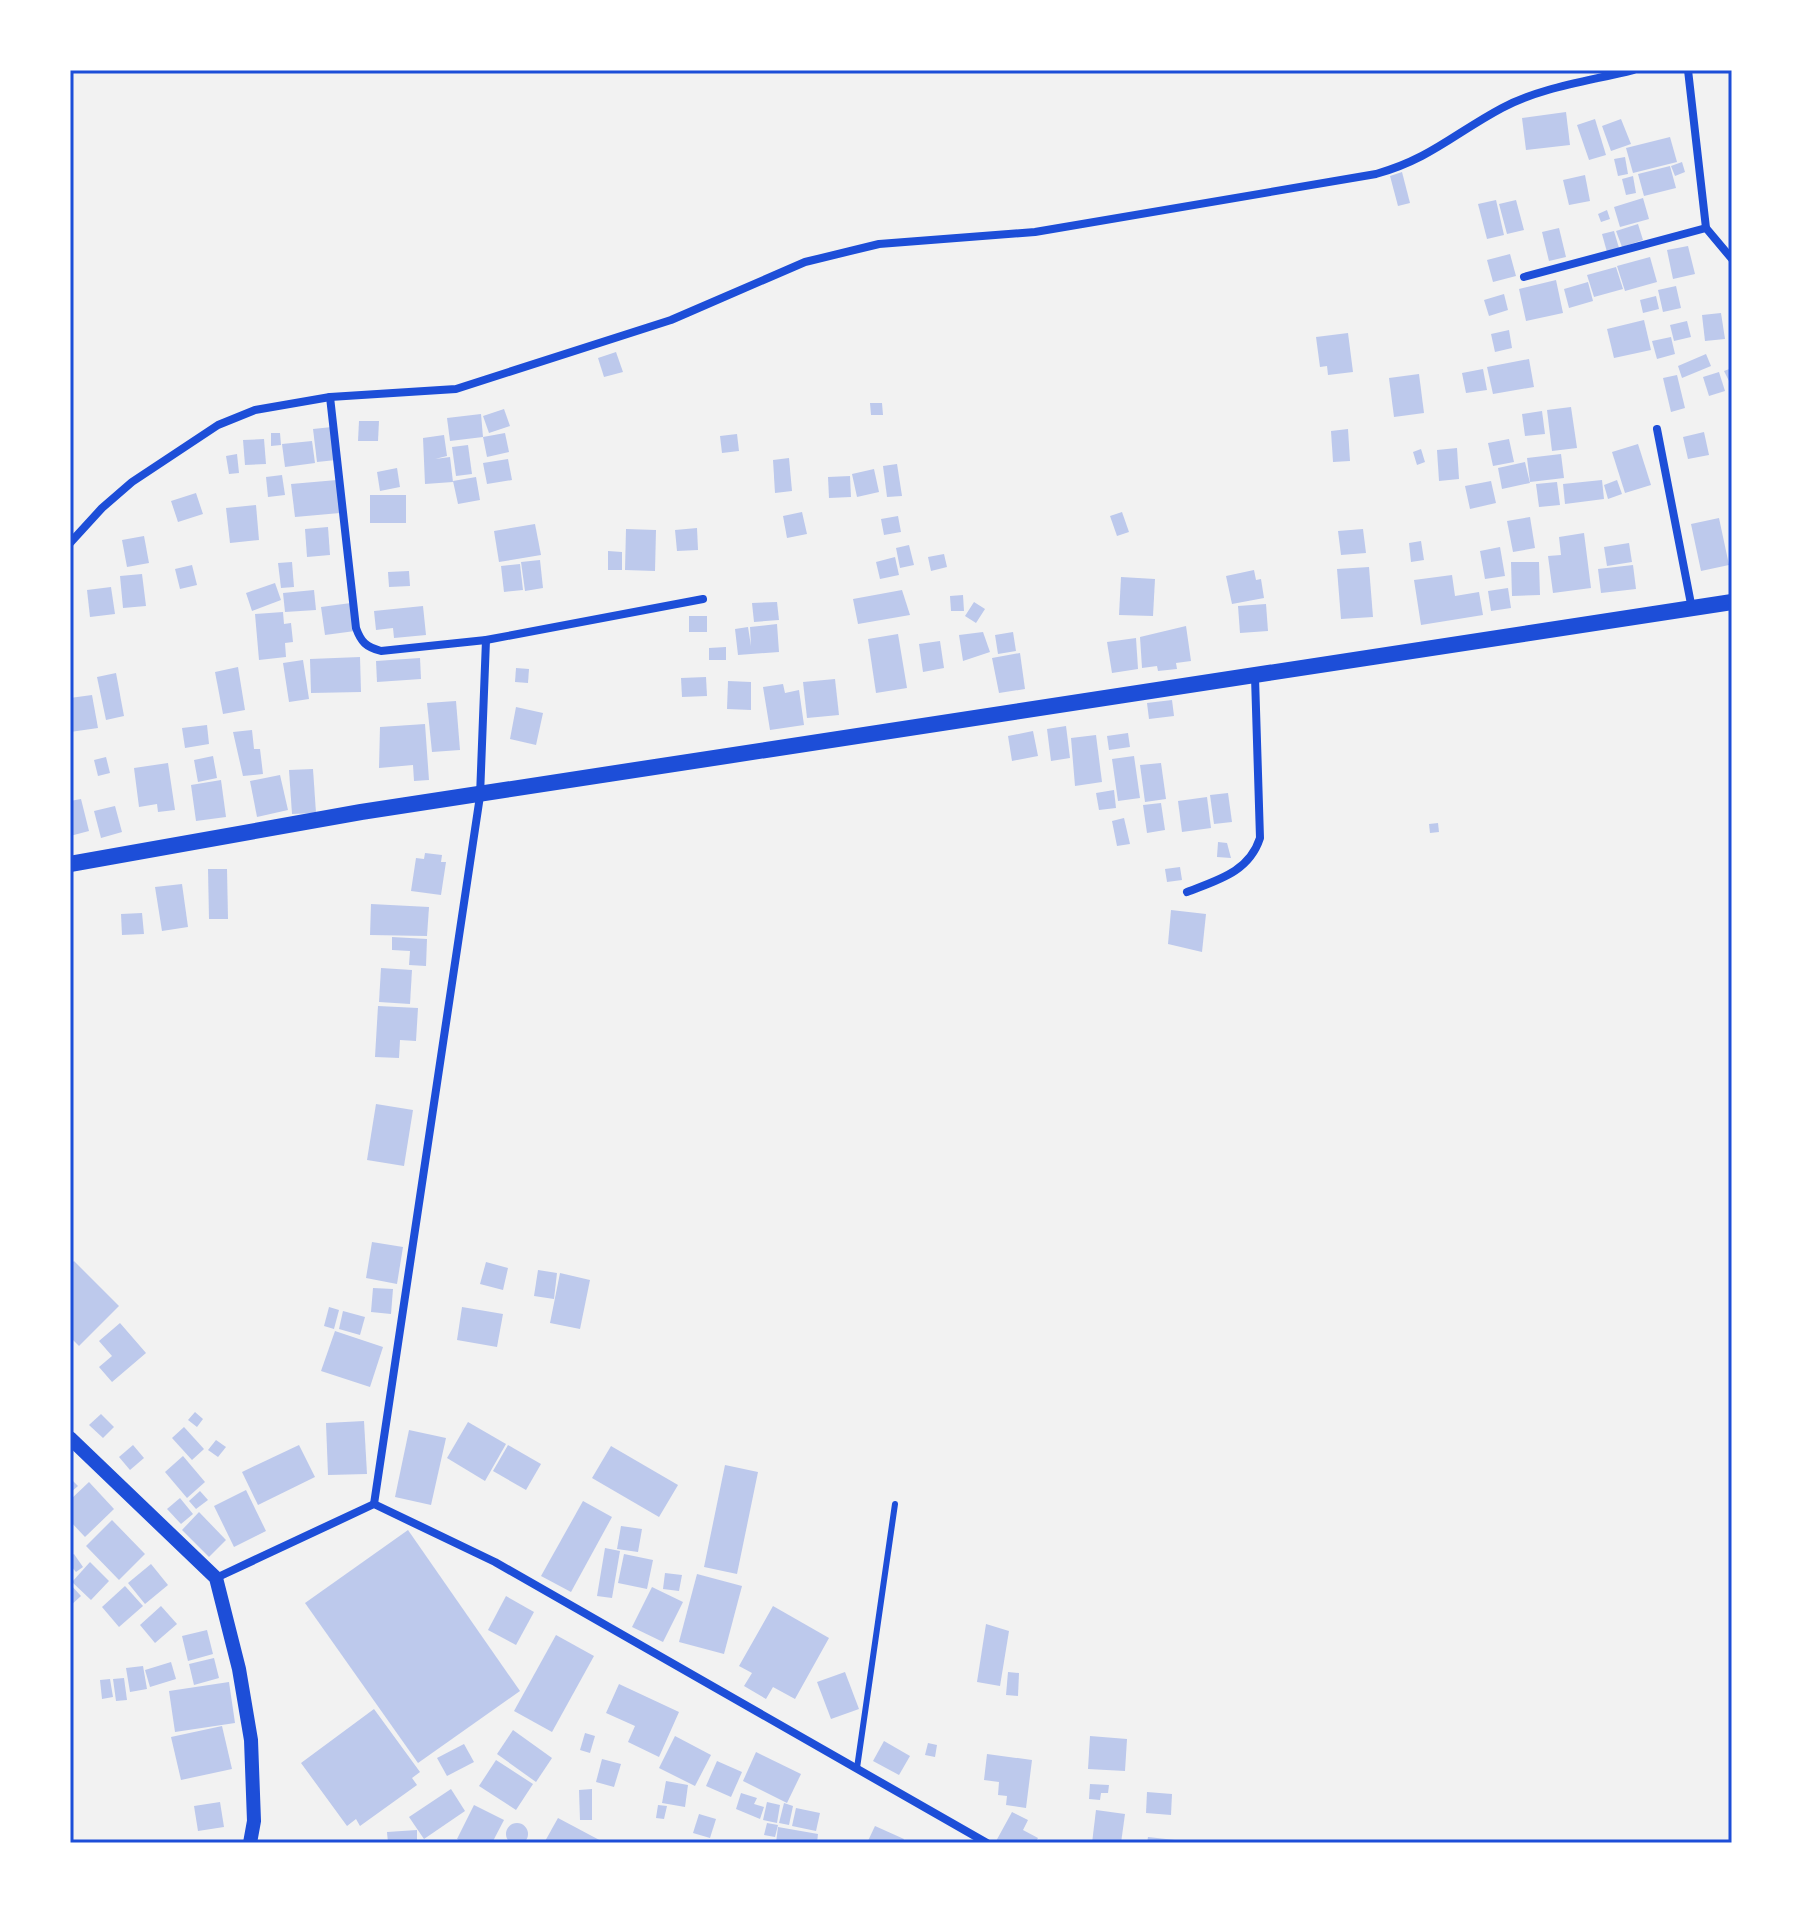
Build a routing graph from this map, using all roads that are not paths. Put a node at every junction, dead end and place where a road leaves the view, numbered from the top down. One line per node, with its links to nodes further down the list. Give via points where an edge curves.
1 (1633, 70): 6 (street, via 1528,96 1423,158 1376,174 1035,232 864,247 805,262 671,320 456,389)
2 (1688, 70): 3 (street)
3 (1706, 228): 4 (street); 5 (street)
4 (1732, 259)
5 (1524, 277)
6 (330, 397): 8 (street, via 255,410 218,425 132,482); 12 (street, via 359,638 381,651)
7 (1657, 429): 11 (street)
8 (70, 543)
9 (703, 599): 12 (street)
10 (1732, 602): 11 (main road)
11 (1692, 610): 13 (main road)
12 (486, 640): 14 (street)
13 (1255, 677): 14 (main road); 16 (street, via 1260,838 1246,864 1234,873)
14 (480, 796): 15 (main road); 18 (street)
15 (70, 864)
16 (1187, 892)
17 (70, 1438): 20 (street)
18 (374, 1504): 20 (street); 21 (street, via 495,1562)
19 (895, 1504): 21 (lane)
20 (216, 1578): 22 (street, via 251,1740)
21 (857, 1768): 23 (street)
22 (250, 1843)
23 (987, 1843)

